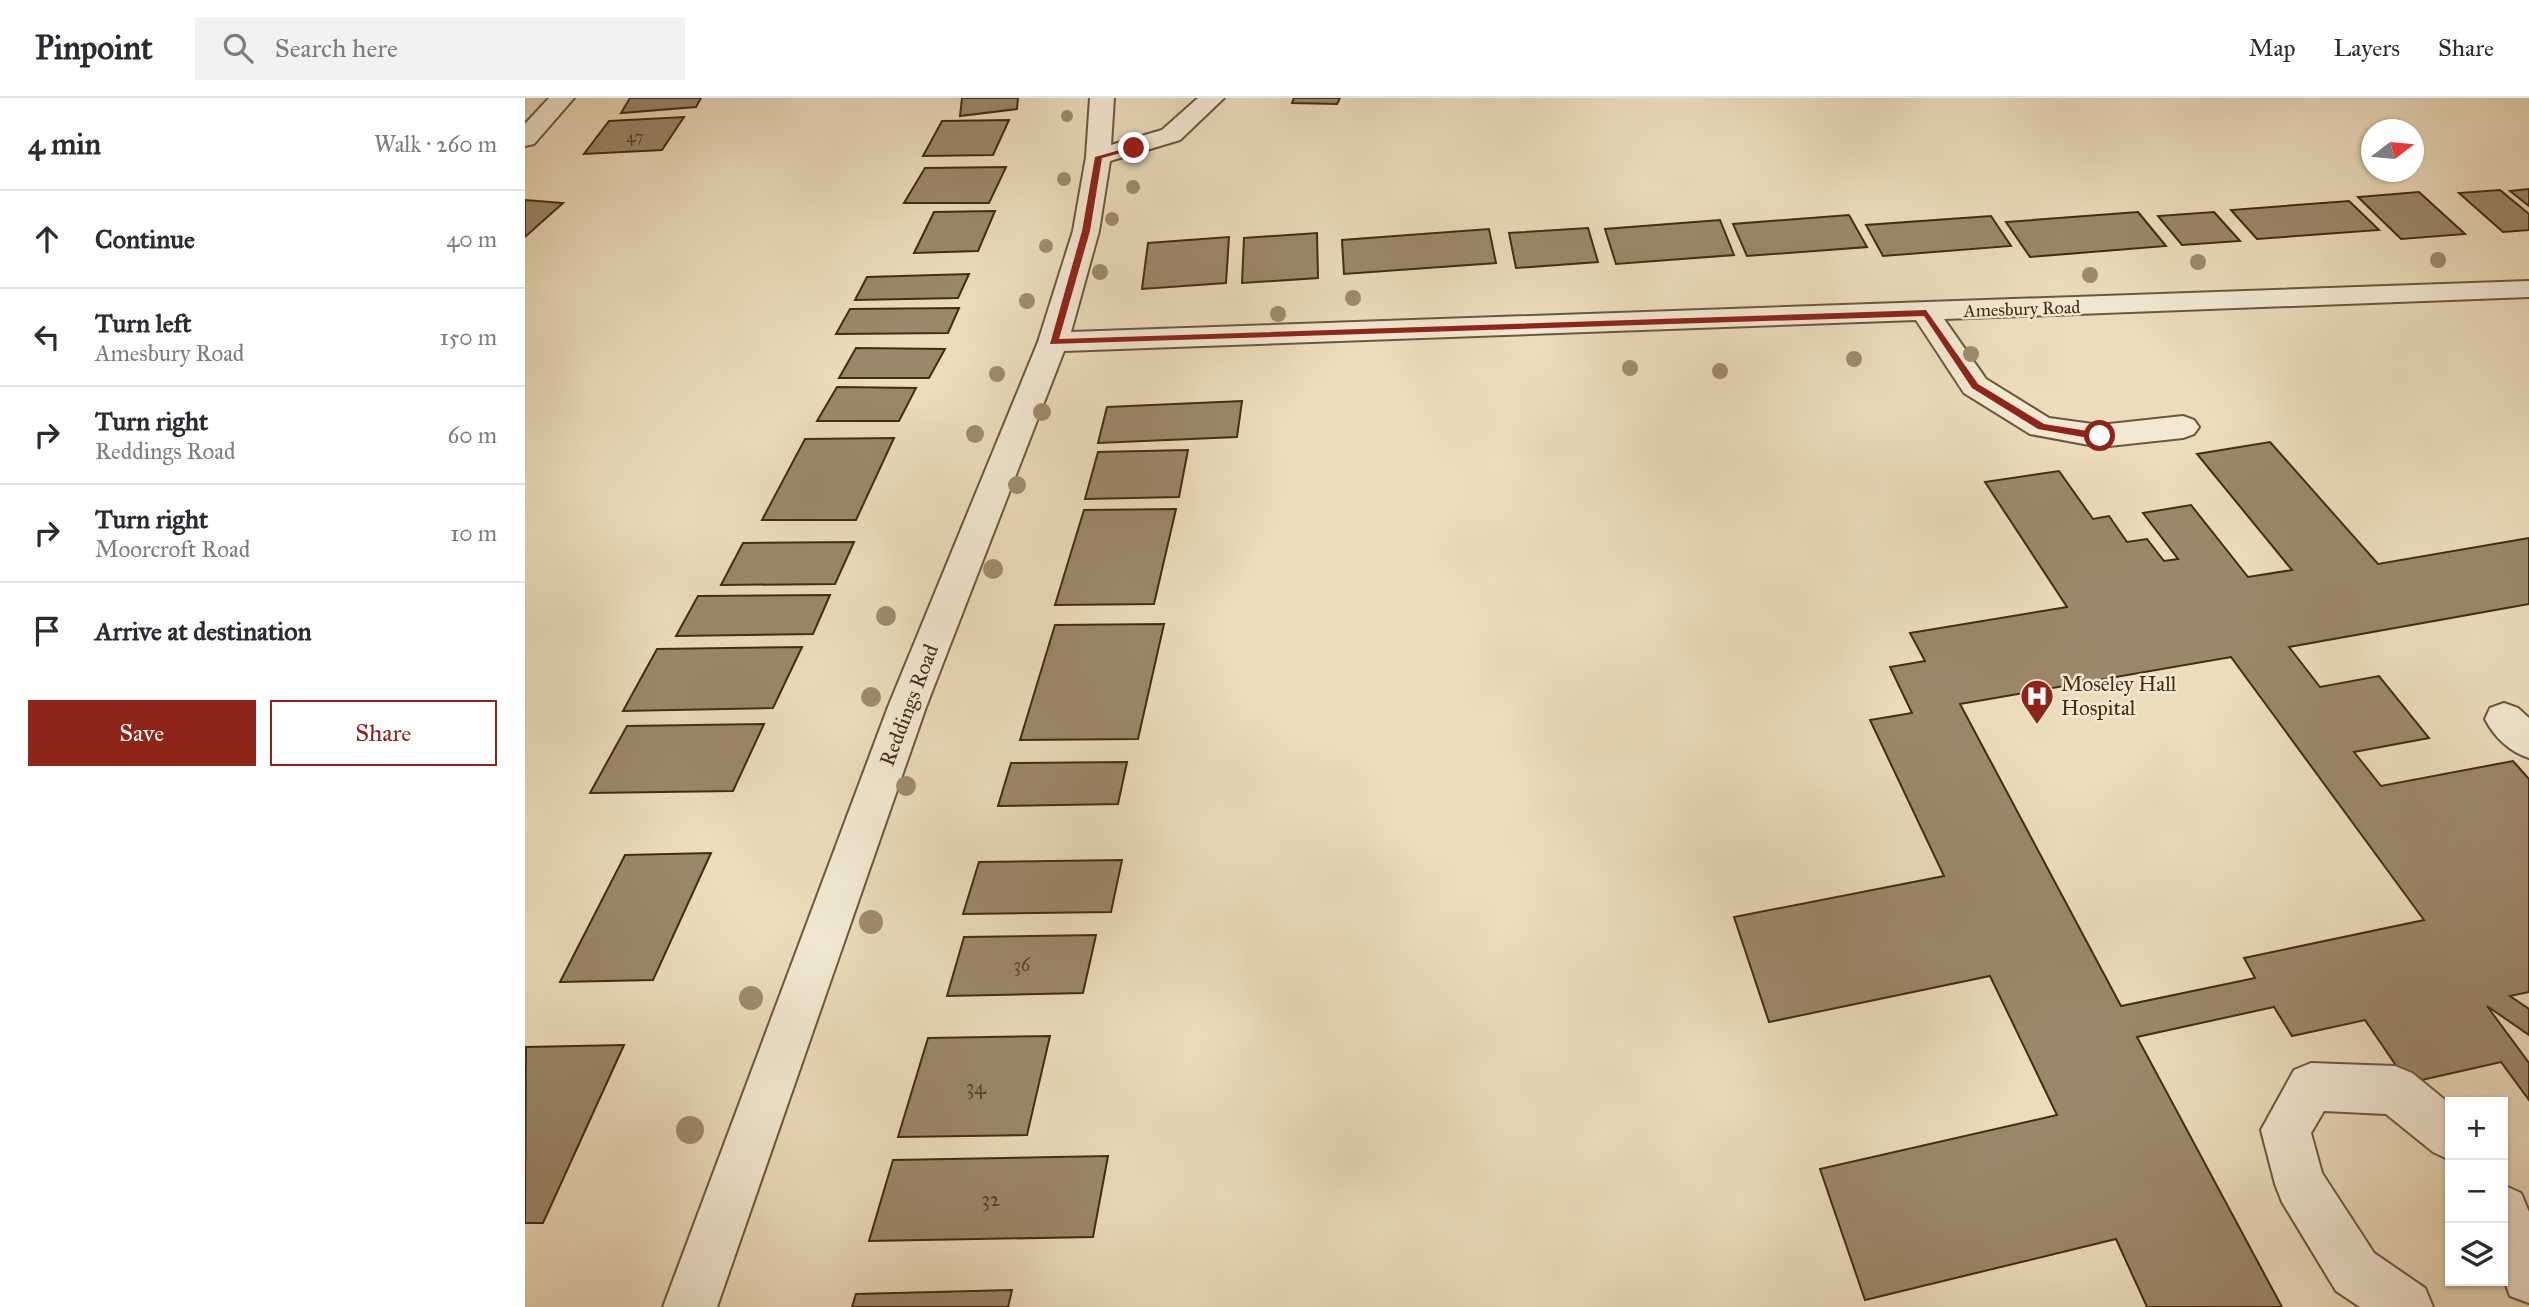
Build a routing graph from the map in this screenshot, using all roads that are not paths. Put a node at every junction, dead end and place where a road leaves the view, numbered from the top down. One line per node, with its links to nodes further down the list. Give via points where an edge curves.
1 (562, 98): 4 (street)
2 (1102, 98): 5 (street, Reddings Road)
3 (1212, 98): 5 (street, via 1171,135)
4 (525, 139)
5 (1098, 157): 8 (street, Reddings Road, via 1086,231)
6 (2529, 289): 7 (street, Amesbury Road)
7 (1926, 313): 8 (street, Amesbury Road); 9 (street, via 1975,386 2042,427 2100,436)
8 (1053, 342): 13 (street, Reddings Road, via 907,707)
9 (2183, 427)
10 (2445, 1131): 14 (street, via 2395,1090 2311,1087 2286,1130 2300,1184 2355,1272)
11 (2508, 1223): 12 (street)
12 (2529, 1277)
13 (690, 1307)
14 (2406, 1307)

